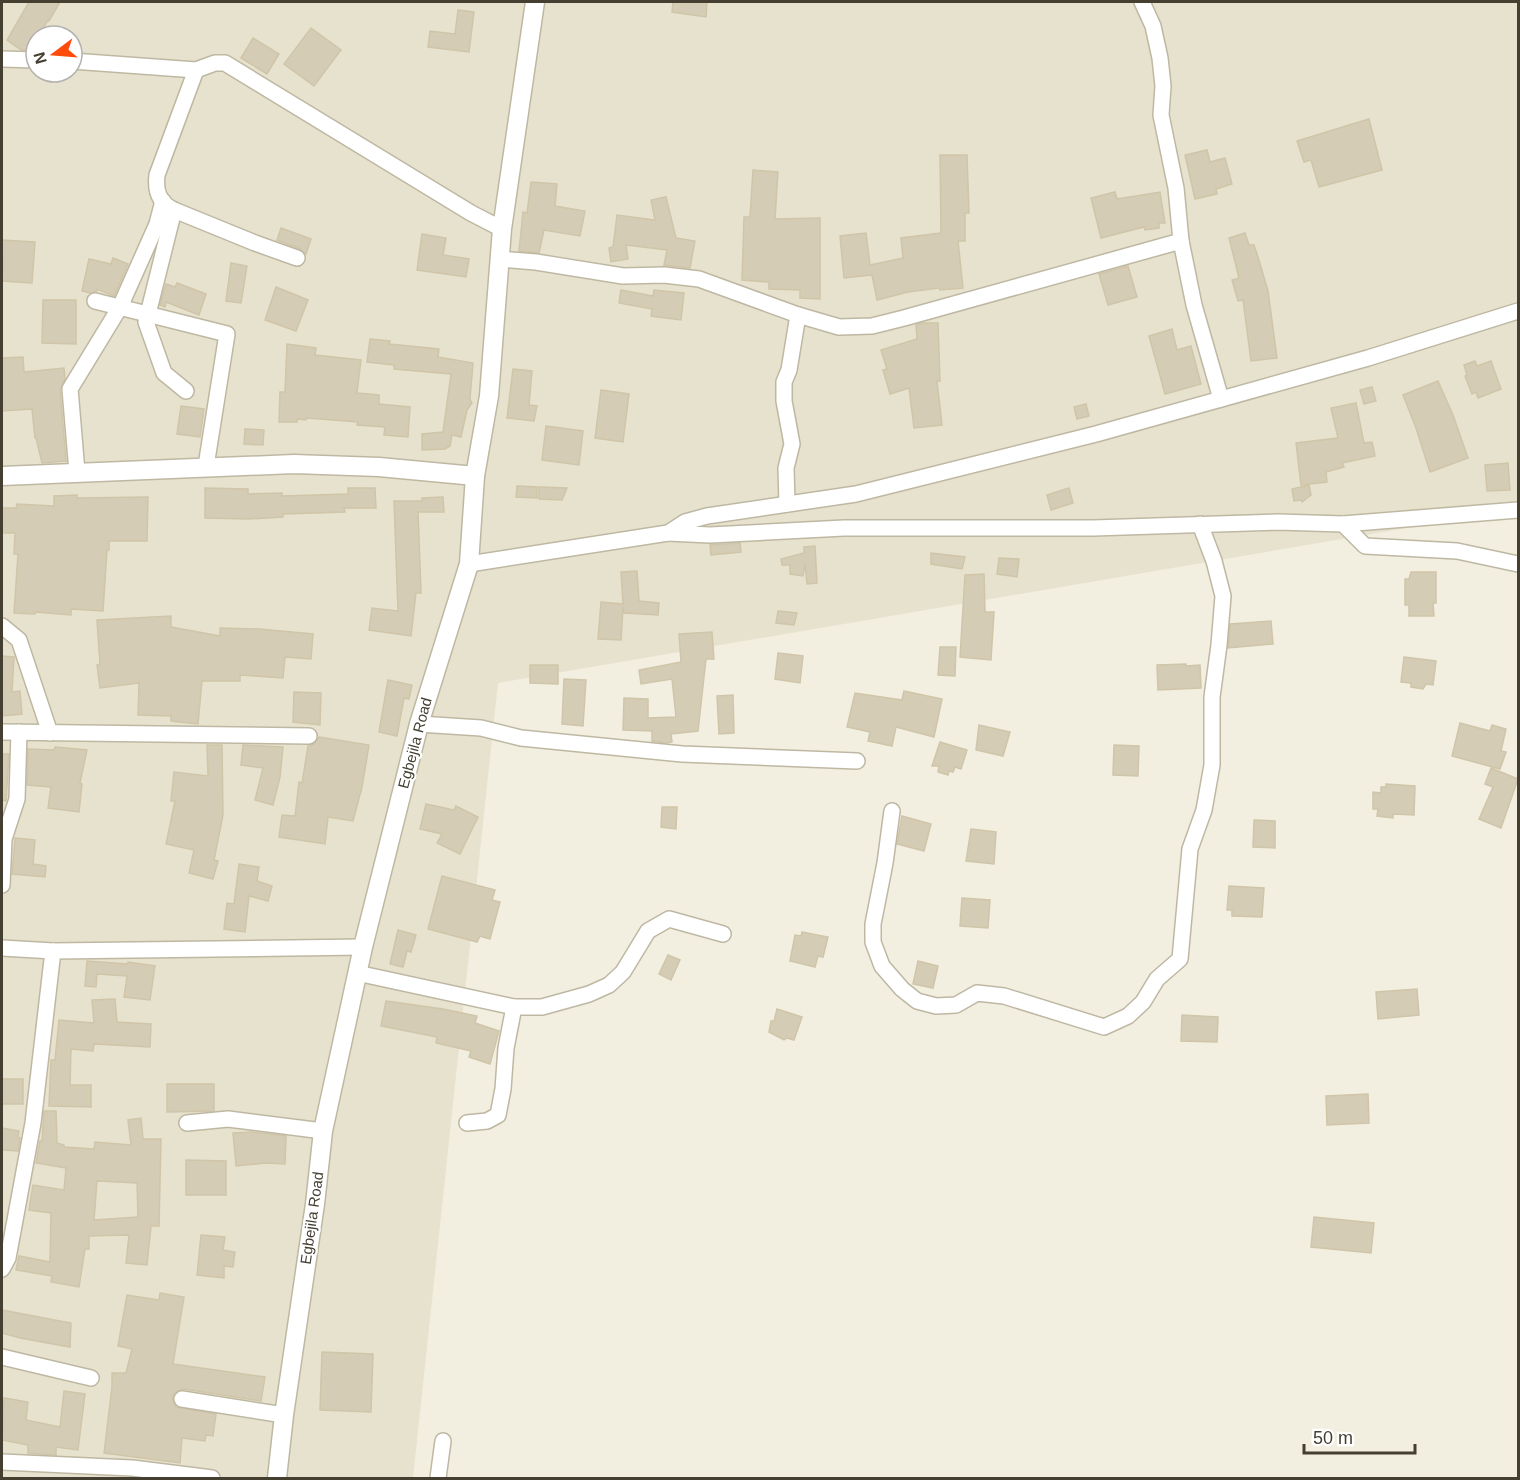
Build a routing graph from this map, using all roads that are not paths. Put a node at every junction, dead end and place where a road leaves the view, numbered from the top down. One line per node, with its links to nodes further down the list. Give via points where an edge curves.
1 (535, 2): 8 (street, Egbejila Road)
2 (1142, 2): 9 (street, via 1153,26 1160,58 1161,115 1176,188)
3 (2, 59): 4 (street)
4 (24, 60)
5 (84, 62): 6 (street)
6 (196, 70): 7 (street, via 157,175 156,189); 8 (street, via 225,63)
7 (169, 205): 10 (street); 13 (street); 14 (street)
8 (502, 229): 11 (street, Egbejila Road)
9 (1180, 241): 15 (street, via 872,326 839,327); 18 (street)
10 (297, 258)
11 (500, 259): 15 (street, via 623,276 699,279); 22 (street, Egbejila Road, via 489,396)
12 (95, 301): 13 (street)
13 (120, 307): 14 (street); 20 (street, via 70,389)
14 (148, 314): 17 (street, via 146,322 164,373); 19 (street, via 227,334)
15 (798, 315): 23 (street, via 784,381 792,444 786,468)
16 (1517, 316): 18 (street)
17 (186, 391)
18 (1221, 399): 23 (street, via 867,491)
19 (206, 466): 20 (street); 22 (street, via 335,464)
20 (77, 472): 21 (street)
21 (2, 476)
22 (475, 476): 28 (street, Egbejila Road)
23 (787, 504): 27 (street, via 707,516 685,522)
24 (1518, 510): 26 (street)
25 (1200, 524): 26 (street); 27 (street); 37 (street, via 1223,596 1212,697 1212,765 1204,810 1190,849 1180,959 1156,979 1143,1002 1128,1016 1104,1027 1004,996 977,993 956,1005 936,1006 917,1001 902,989 882,966 873,942)
26 (1343, 524): 29 (street, via 1365,546 1457,551)
27 (668, 533): 28 (street)
28 (469, 564): 31 (street, Egbejila Road)
29 (1518, 564)
30 (2, 626): 34 (street, via 19,640)
31 (419, 724): 36 (street, via 481,728 521,738 658,752); 40 (street, Egbejila Road)
32 (2, 732): 33 (street)
33 (19, 732): 34 (street); 38 (street, via 17,799 4,838)
34 (50, 733): 35 (street)
35 (309, 736)
36 (857, 761)
37 (892, 811)
38 (2, 885)
39 (723, 934): 44 (street, via 669,919 648,932 623,972 609,985 542,1007)
40 (363, 947): 42 (street); 43 (street, Egbejila Road)
41 (2, 948): 42 (street)
42 (53, 951): 48 (street, via 33,1123 8,1258)
43 (357, 973): 44 (street); 47 (street, Egbejila Road)
44 (514, 1007): 46 (street, via 498,1115 487,1121)
45 (187, 1123): 47 (street, via 228,1119)
46 (467, 1123)
47 (323, 1131): 52 (street, Egbejila Road)
48 (2, 1269)
49 (2, 1357): 50 (street)
50 (91, 1378)
51 (182, 1399): 52 (street)
52 (284, 1415): 57 (street, Egbejila Road)
53 (443, 1441): 58 (street)
54 (2, 1462): 55 (street)
55 (54, 1472): 56 (street, via 132,1468)
56 (212, 1479)
57 (277, 1479)
58 (438, 1479)

